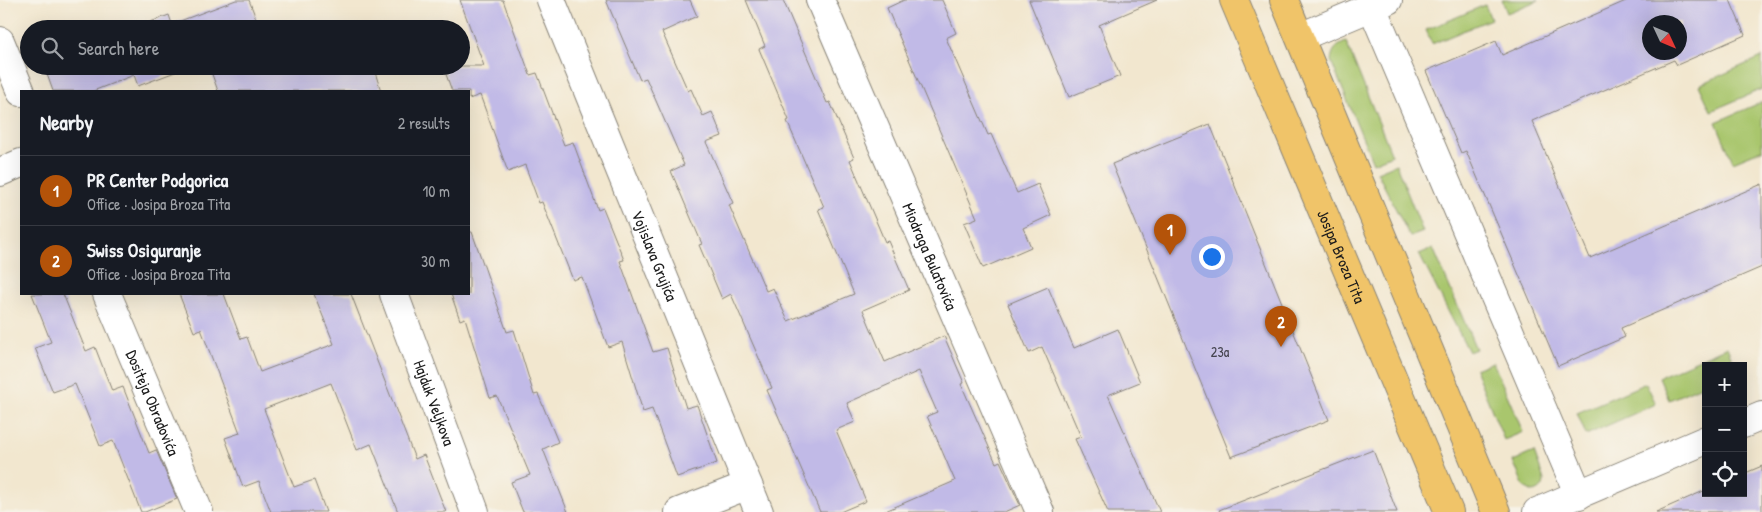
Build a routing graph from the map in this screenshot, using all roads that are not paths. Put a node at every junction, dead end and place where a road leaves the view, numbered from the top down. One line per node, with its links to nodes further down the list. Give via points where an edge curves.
1 (551, 0): 16 (street, Vojislava Grujića)
2 (820, 0): 22 (street, Miodraga Bulatovića)
3 (1234, 0): 23 (main road, Josipa Broza Tita)
4 (1284, 0): 6 (main road)
5 (1380, 3): 6 (street); 17 (street)
6 (1300, 37): 24 (main road)
7 (0, 41): 8 (street)
8 (20, 90)
9 (20, 163): 10 (street)
10 (0, 172)
11 (107, 295): 18 (street, Dositeja Obradovića)
12 (394, 295): 19 (street, Hajduk Veljkova)
13 (1762, 416): 14 (street)
14 (1747, 422)
15 (1702, 442): 17 (street)
16 (748, 485): 20 (street); 21 (street, Vojislava Grujića)
17 (1579, 495): 25 (street)
18 (199, 512)
19 (475, 512)
20 (679, 512)
21 (759, 512)
22 (1040, 512)
23 (1449, 512)
24 (1496, 512)
25 (1537, 512)

